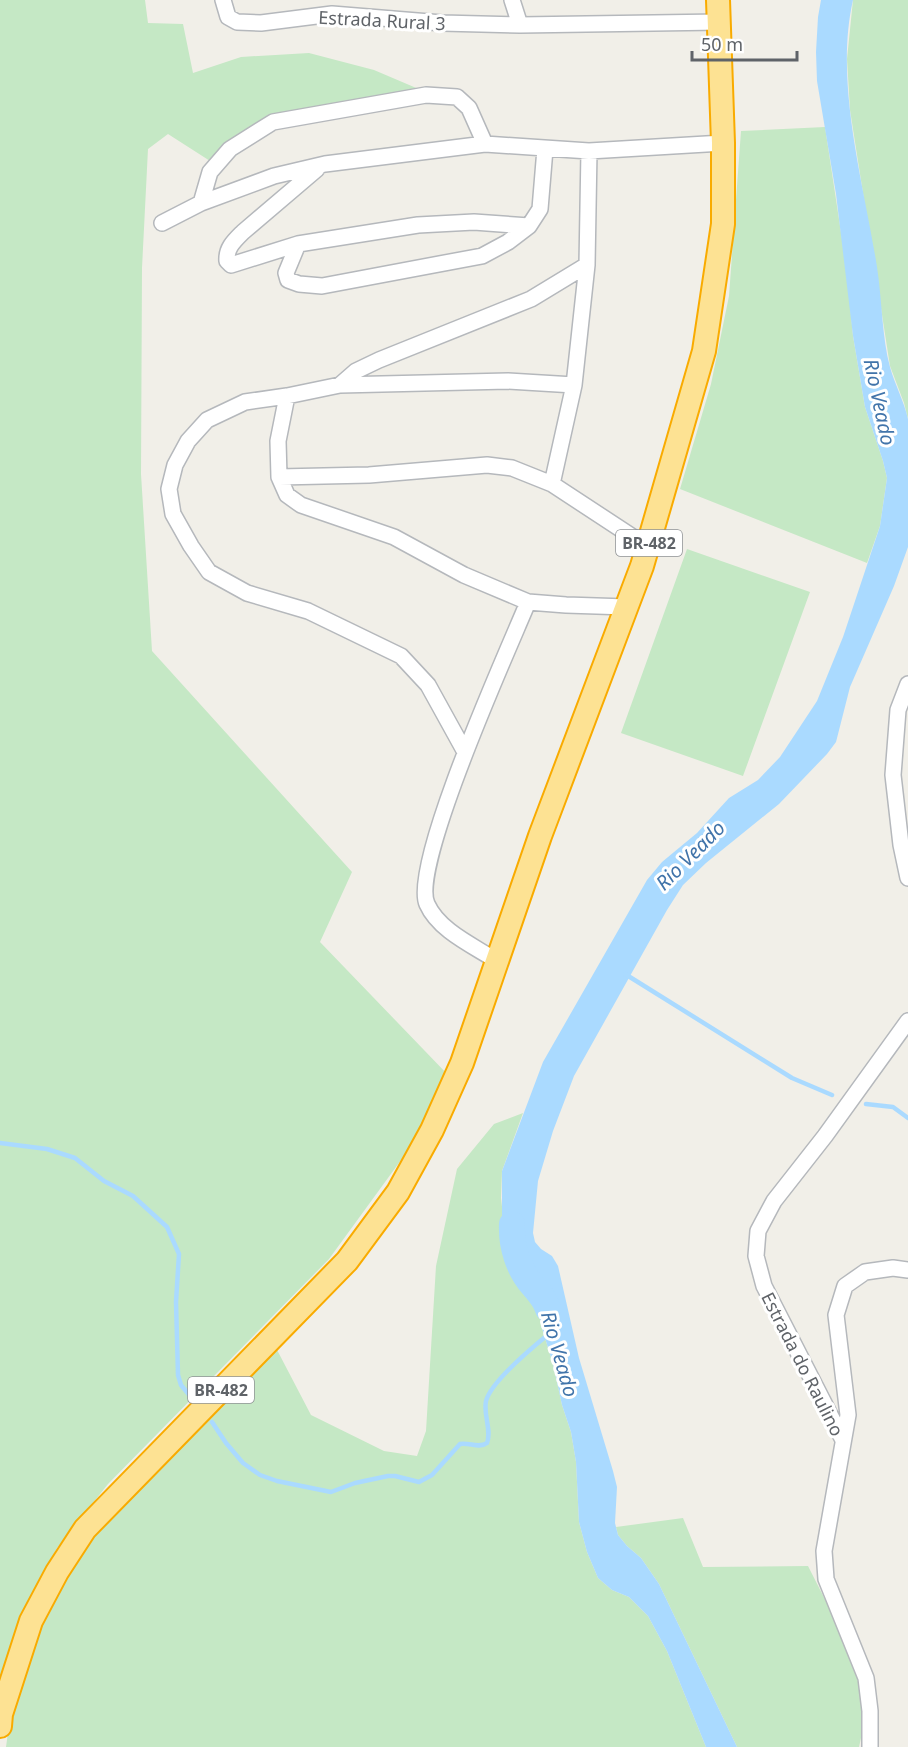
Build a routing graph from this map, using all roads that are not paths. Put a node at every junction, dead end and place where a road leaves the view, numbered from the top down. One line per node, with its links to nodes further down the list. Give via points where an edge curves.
1 (223, 0): 5 (street, Estrada Rural 3, via 228,16 237,22 261,23 332,14)
2 (512, 0): 5 (street)
3 (718, 0): 4 (highway, BR-482)
4 (720, 22): 5 (street, Estrada Rural 3); 6 (highway, BR-482)
5 (520, 25)
6 (723, 143): 9 (street); 21 (highway, BR-482, via 723,225 704,351)
7 (485, 144): 8 (street); 10 (street); 11 (street, via 469,108 457,97 426,94 273,122 230,148 210,172)
8 (545, 149): 9 (street); 13 (street, via 540,209)
9 (589, 151): 15 (street)
10 (325, 164): 11 (street, via 274,176); 14 (street, via 243,232 226,253 227,261 231,265)
11 (201, 203): 12 (street)
12 (162, 223)
13 (529, 226): 14 (street, via 474,222 418,225); 14 (street, via 482,256 322,286 288,280 286,273)
14 (298, 244)
15 (587, 265): 16 (street); 17 (street, via 531,299 378,360 356,371)
16 (574, 385): 17 (street, via 507,381); 20 (street)
17 (340, 386): 18 (street)
18 (287, 396): 19 (street, via 278,441); 25 (street, via 245,402 207,420 188,441 175,465 169,489 173,514 209,572 247,593 308,611 400,656 428,685)
19 (279, 477): 20 (street, via 369,475 487,465 512,468); 22 (street, via 287,495 301,505 394,537 464,575)
20 (552, 484): 21 (street)
21 (648, 547): 23 (highway, BR-482)
22 (528, 602): 23 (street); 25 (street)
23 (627, 607): 27 (highway, BR-482)
24 (908, 684): 26 (street, via 898,710 893,775)
25 (465, 752): 27 (street, via 430,855 426,903 453,933)
26 (908, 878)
27 (497, 961): 31 (highway, BR-482, via 462,1063 398,1192 347,1261 85,1529 31,1621)
28 (908, 1022): 30 (street, Estrada do Raulino, via 774,1201 758,1231 756,1256 764,1286)
29 (908, 1270): 30 (street, via 865,1272 845,1286 836,1315 848,1415)
30 (843, 1440): 32 (street, Estrada do Raulino, via 824,1551 826,1579 866,1678)
31 (0, 1726)
32 (870, 1747)

